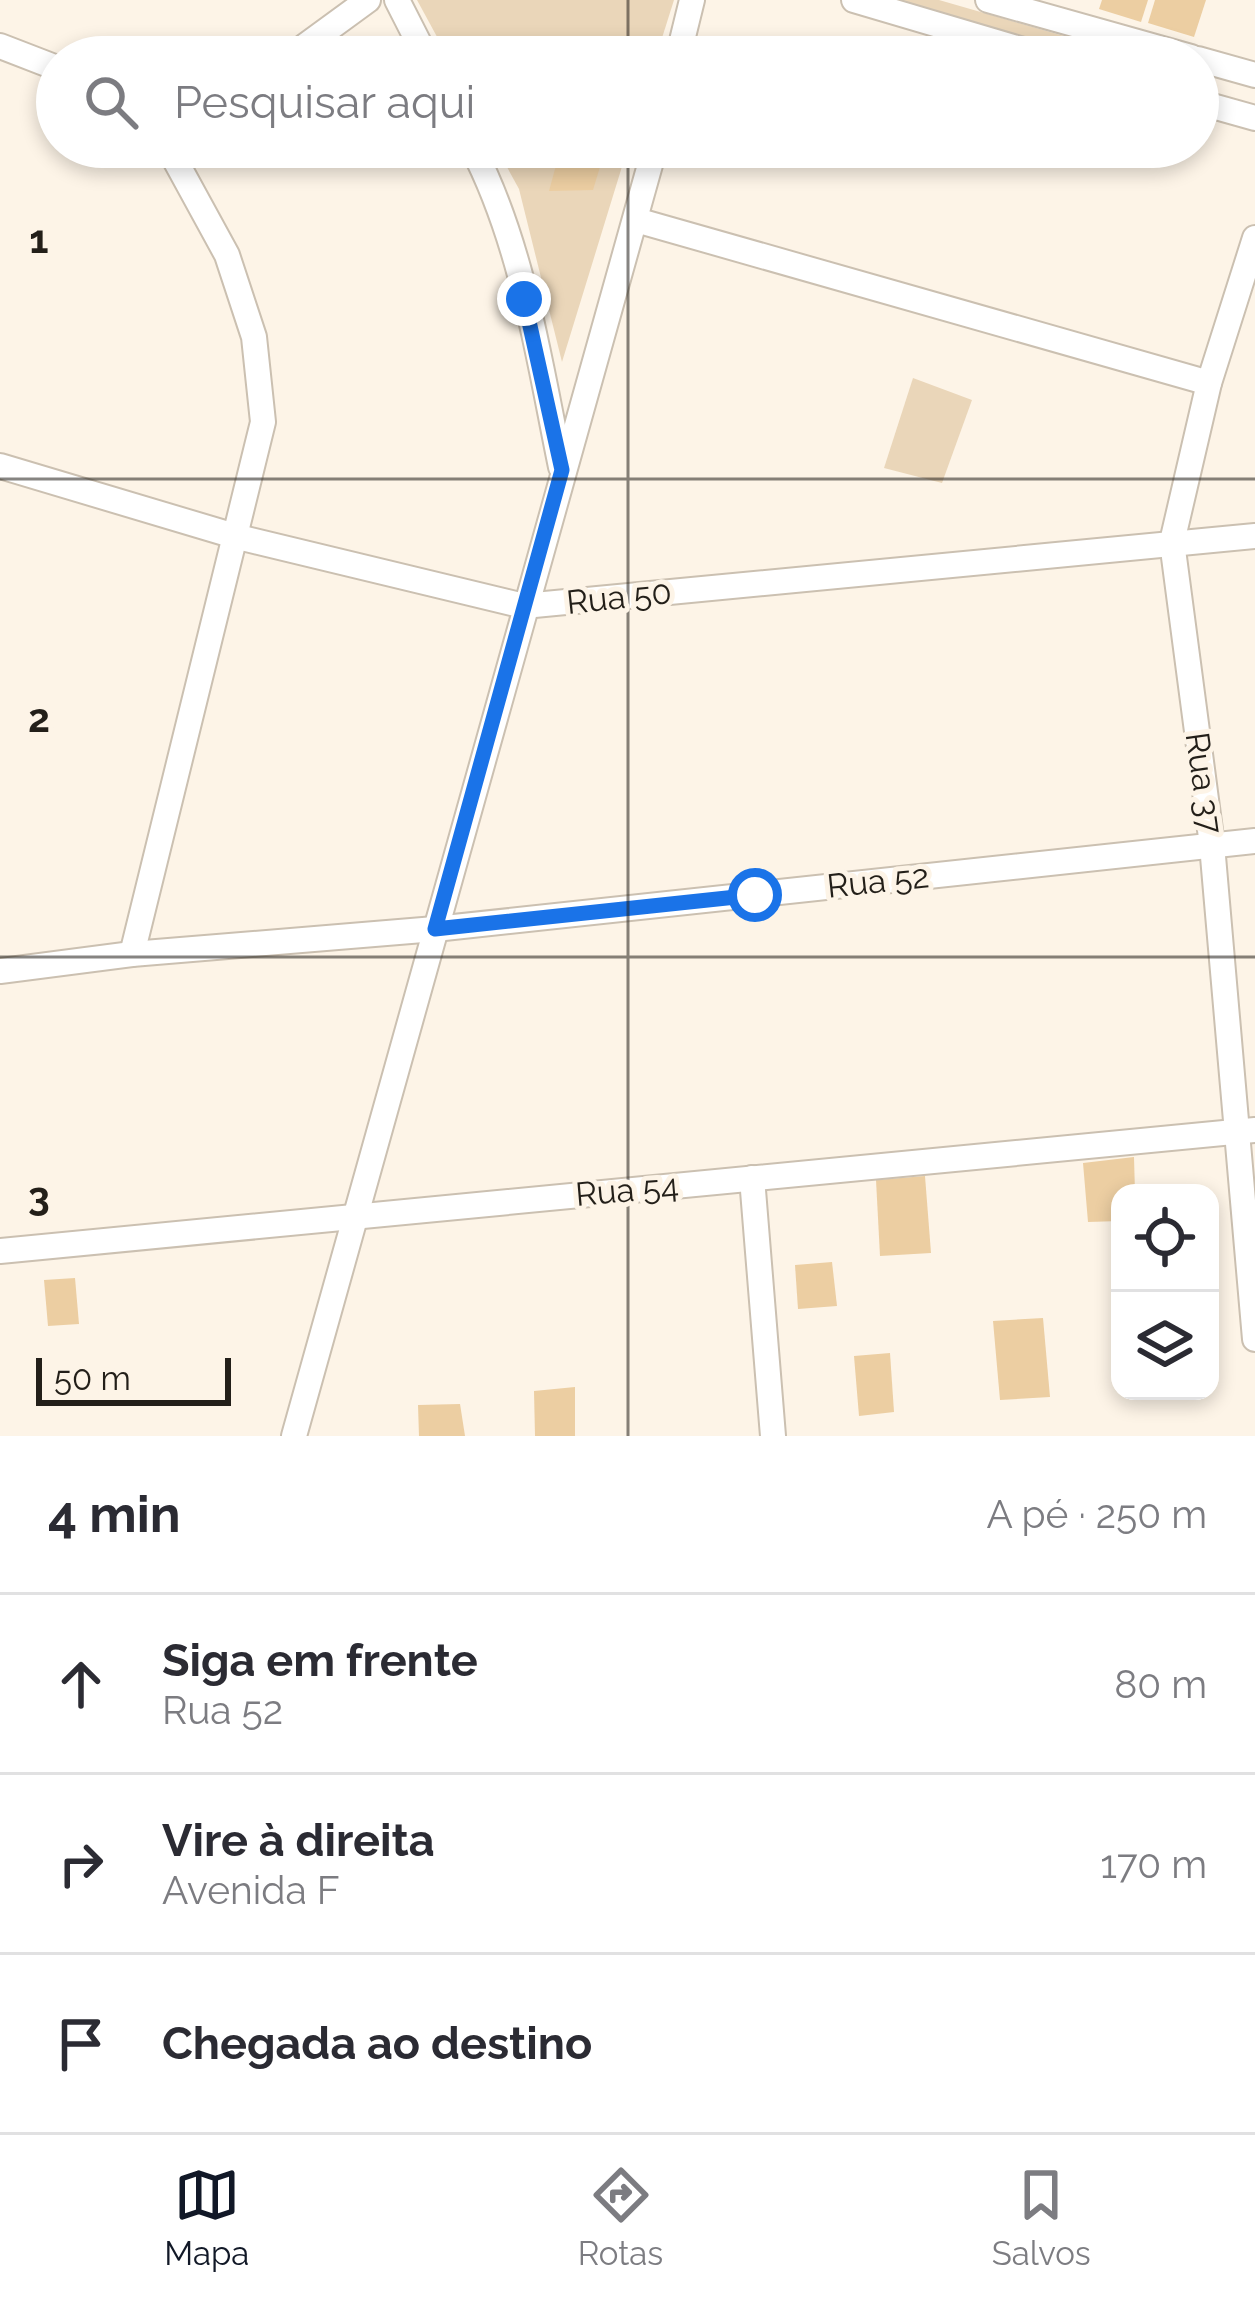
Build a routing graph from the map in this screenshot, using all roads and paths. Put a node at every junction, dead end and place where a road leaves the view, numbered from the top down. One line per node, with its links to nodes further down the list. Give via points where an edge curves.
1 (368, 0): 6 (street)
2 (397, 0): 7 (street)
3 (692, 0): 8 (street)
4 (854, 0): 9 (street)
5 (988, 0): 10 (street)
6 (319, 36)
7 (415, 36)
8 (683, 36)
9 (976, 36)
10 (1116, 36)
11 (0, 46): 12 (street)
12 (36, 60)
13 (1219, 65): 14 (street)
14 (1255, 75)
15 (1219, 108): 16 (street)
16 (1255, 118)
17 (179, 168): 26 (street, via 227,255 254,337 263,422)
18 (483, 168): 24 (street, via 533,334)
19 (650, 168): 20 (street)
20 (636, 220): 22 (street); 24 (street)
21 (1255, 238): 22 (street, Rua 37)
22 (1209, 382): 27 (street, Rua 37)
23 (0, 466): 26 (street, Rua 50)
24 (562, 470): 28 (street)
25 (1255, 536): 27 (street, Rua 50)
26 (238, 537): 28 (street, Rua 50); 32 (street)
27 (1172, 542): 28 (street, Rua 50); 30 (street, Rua 37)
28 (524, 606): 31 (street)
29 (1255, 841): 30 (street, Rua 52)
30 (1212, 845): 31 (street, Rua 52); 34 (street, Rua 37)
31 (435, 929): 32 (street, Rua 52); 36 (street)
32 (132, 954): 33 (street, Rua 52)
33 (0, 971)
34 (1247, 1130): 35 (street, Rua 54); 38 (street, Rua 37)
35 (752, 1178): 36 (street, Rua 54); 40 (street)
36 (356, 1216): 37 (street, Rua 54); 39 (street)
37 (0, 1251)
38 (1255, 1339)
39 (294, 1436)
40 (773, 1436)

